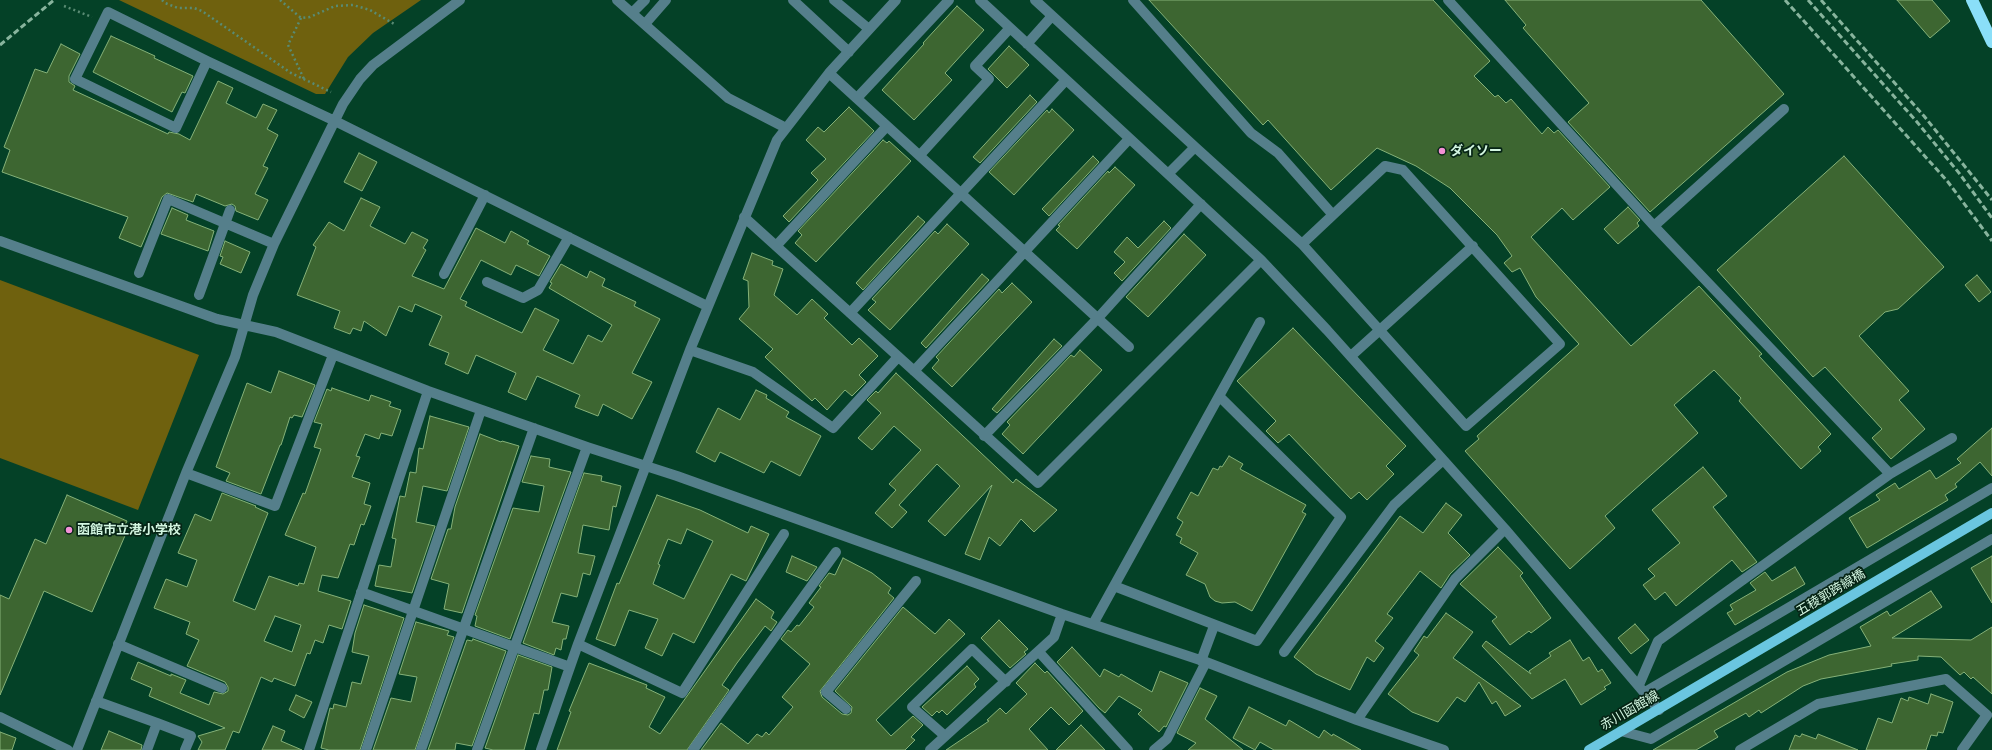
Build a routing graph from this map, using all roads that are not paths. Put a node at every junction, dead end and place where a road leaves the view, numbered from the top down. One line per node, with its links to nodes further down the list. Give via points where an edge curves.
1 (460, 0): 27 (street, via 373,65 360,79)
2 (617, 0): 14 (street)
3 (645, 0): 14 (street)
4 (666, 0): 16 (street)
5 (794, 0): 21 (street)
6 (834, 0): 18 (street)
7 (896, 0): 18 (street)
8 (948, 0): 25 (street)
9 (980, 0): 17 (street)
10 (1035, 0): 15 (street)
11 (1133, 0): 38 (street, via 1251,133 1278,153)
12 (1448, 0): 41 (street)
13 (1972, 0): 19 (highway)
14 (632, 13): 16 (street)
15 (1052, 16): 20 (street); 31 (street)
16 (645, 24): 29 (street, via 728,98)
17 (1010, 28): 20 (street); 32 (street, via 975,66 989,79)
18 (869, 29): 21 (street)
19 (1992, 42)
20 (1027, 44): 24 (street)
21 (849, 52): 23 (street)
22 (207, 61): 22 (street, via 176,128 75,79 108,12); 27 (street)
23 (829, 73): 25 (street); 29 (street)
24 (1066, 80): 30 (street); 34 (street)
25 (857, 98): 28 (street)
26 (1784, 109): 41 (street)
27 (335, 120): 35 (street); 44 (street)
28 (887, 126): 32 (street); 46 (street)
29 (786, 128): 39 (street, via 777,140)
30 (1129, 139): 33 (street); 48 (street)
31 (1195, 146): 33 (street); 45 (street)
32 (920, 155): 34 (street)
33 (1168, 174): 36 (street)
34 (962, 194): 48 (street); 55 (street)
35 (485, 195): 42 (street); 51 (street)
36 (1201, 204): 49 (street); 56 (street)
37 (230, 210): 40 (street)
38 (1333, 215): 45 (street); 47 (street, via 1385,166 1403,170)
39 (744, 217): 46 (street); 54 (street)
40 (225, 224): 44 (street); 50 (street, via 168,199); 53 (street)
41 (1654, 226): 76 (street)
42 (569, 237): 52 (street, via 538,290 523,298); 54 (street)
43 (0, 242): 58 (street, via 209,317)
44 (274, 244): 58 (street)
45 (1302, 244): 59 (street)
46 (776, 246): 55 (street)
47 (1472, 246): 59 (street); 59 (street, via 1560,344 1466,426)
48 (1024, 251): 56 (street); 65 (street)
49 (1260, 260): 63 (street); 70 (street, via 1038,483)
50 (139, 273)
51 (444, 274)
52 (487, 282)
53 (199, 295)
54 (707, 306): 61 (street)
55 (850, 313): 64 (street)
56 (1098, 318): 60 (street); 70 (street)
57 (1260, 322): 67 (street)
58 (243, 326): 62 (street, via 276,332); 75 (street, via 235,357)
59 (1379, 331): 63 (street)
60 (1129, 347)
61 (690, 350): 64 (street, via 753,372 833,428); 74 (street)
62 (333, 355): 66 (street); 75 (street, via 276,506)
63 (1351, 356): 73 (street)
64 (898, 357): 65 (street)
65 (914, 371): 70 (street)
66 (428, 391): 68 (street); 85 (street)
67 (1219, 396): 84 (street); 89 (street, via 1341,516 1257,641)
68 (481, 410): 69 (street); 86 (street)
69 (534, 428): 72 (street); 90 (street)
70 (984, 436)
71 (1952, 438): 76 (street)
72 (587, 448): 74 (street); 93 (street)
73 (1443, 460): 79 (street); 95 (street, via 1394,505)
74 (647, 466): 87 (street); 92 (street)
75 (186, 473): 91 (street)
76 (1890, 474): 100 (street, via 1658,641)
77 (1992, 488): 100 (street)
78 (1992, 513): 101 (main road, 五稜郭跨線橋)
79 (1505, 530): 100 (street); 106 (street, via 1456,579)
80 (784, 534): 92 (street, via 682,693)
81 (1992, 539): 108 (street, via 1651,739)
82 (836, 552): 119 (street)
83 (916, 581): 103 (street, via 826,692)
84 (1114, 586): 88 (street); 89 (street)
85 (360, 592): 86 (street); 114 (street)
86 (412, 610): 90 (street); 115 (street)
87 (1062, 614): 88 (street); 94 (street, via 1054,637)
88 (1092, 624): 96 (street)
89 (1214, 626): 96 (street)
90 (463, 629): 93 (street); 116 (street)
91 (118, 644): 99 (street); 102 (street)
92 (578, 644): 97 (street)
93 (514, 647): 97 (street); 117 (street)
94 (1039, 652): 98 (street); 121 (street)
95 (1284, 652)
96 (1204, 662): 106 (street); 122 (street, via 1167,739)
97 (570, 667): 118 (street)
98 (1006, 682): 109 (street); 109 (street, via 972,649 912,707)
99 (222, 688)
100 (1642, 688): 104 (street)
101 (1684, 695): 104 (main road, 赤川函館線)
102 (96, 701): 107 (street); 111 (street)
103 (846, 709)
104 (1659, 710): 108 (main road, 赤川函館線)
105 (0, 717): 110 (street)
106 (1357, 720): 123 (street)
107 (157, 723): 112 (street); 113 (street, via 191,736)
108 (1621, 731): 124 (main road, 赤川函館線)
109 (945, 736): 120 (street)
110 (68, 750)
111 (77, 750)
112 (147, 750)
113 (185, 750)
114 (309, 750)
115 (366, 750)
116 (421, 750)
117 (477, 750)
118 (541, 750)
119 (693, 750)
120 (930, 750)
121 (1128, 750)
122 (1154, 750)
123 (1444, 750)
124 (1589, 750)
125 (1740, 750): 126 (street, via 1818,704 1946,679 1987,715)
126 (1962, 750)

